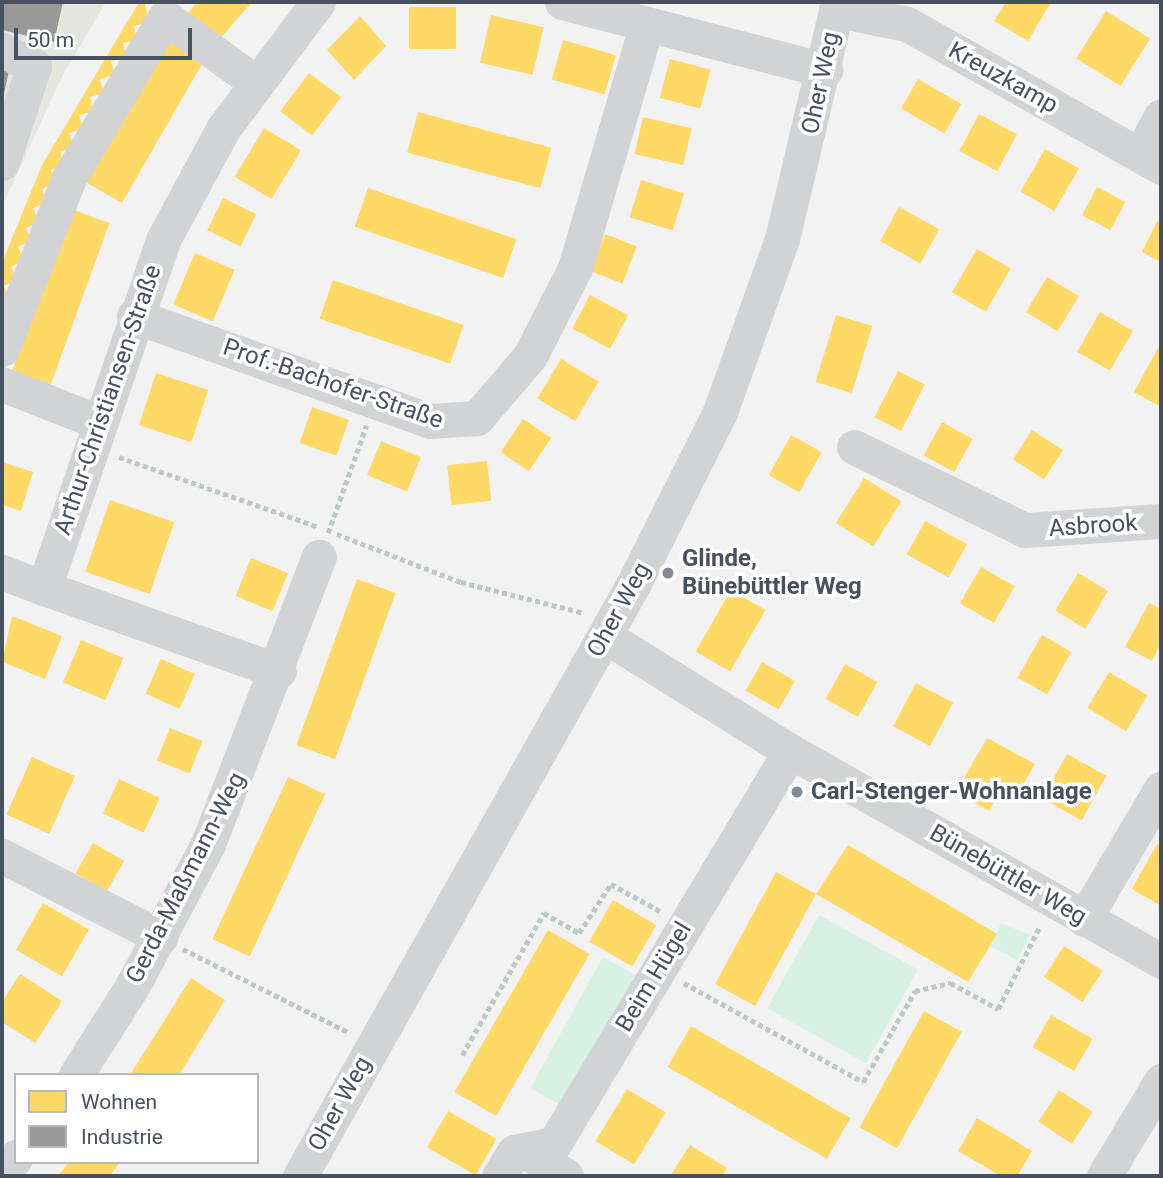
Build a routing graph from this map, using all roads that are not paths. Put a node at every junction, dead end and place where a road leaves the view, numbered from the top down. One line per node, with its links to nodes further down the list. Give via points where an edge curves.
1 (318, 2): 9 (street, Arthur-Christiansen-Straße)
2 (562, 2): 3 (street)
3 (599, 6): 6 (street)
4 (837, 6): 8 (street, Oher Weg); 11 (street, Kreuzkamp, via 906,24)
5 (171, 9): 9 (street); 14 (street, via 69,178)
6 (647, 24): 8 (street); 13 (street, Prof.-Bachofer-Straße, via 585,242 521,369 493,407 458,424 375,402)
7 (2, 50): 12 (street, via 34,66)
8 (825, 70): 22 (street, Oher Weg, via 754,331 674,507)
9 (256, 82): 13 (street, Arthur-Christiansen-Straße, via 191,183)
10 (1161, 116): 11 (street)
11 (1151, 161)
12 (2, 163)
13 (134, 316): 16 (street, Arthur-Christiansen-Straße)
14 (2, 349)
15 (2, 384): 16 (street)
16 (97, 435): 21 (street, Arthur-Christiansen-Straße)
17 (854, 447): 18 (street, Asbrook, via 1025,530)
18 (1161, 521)
19 (324, 544): 23 (street, Gerda-Maßmann-Weg)
20 (2, 572): 21 (street)
21 (44, 588): 23 (street)
22 (607, 631): 24 (street, Bünebüttler Weg); 35 (street, Oher Weg)
23 (279, 671): 28 (street, Gerda-Maßmann-Weg, via 225,807)
24 (790, 751): 27 (street, Bünebüttler Weg); 32 (street, Beim Hügel, via 554,1144)
25 (1161, 789): 27 (street)
26 (2, 856): 28 (street)
27 (1084, 919): 29 (street, Bünebüttler Weg)
28 (161, 937): 30 (street, Gerda-Maßmann-Weg)
29 (1161, 961)
30 (77, 1073)
31 (1161, 1082): 38 (street)
32 (525, 1151): 36 (street, Beim Hügel, via 514,1152); 37 (street)
33 (14, 1159): 34 (street)
34 (2, 1174)
35 (300, 1176)
36 (499, 1176)
37 (566, 1176)
38 (1104, 1176)

